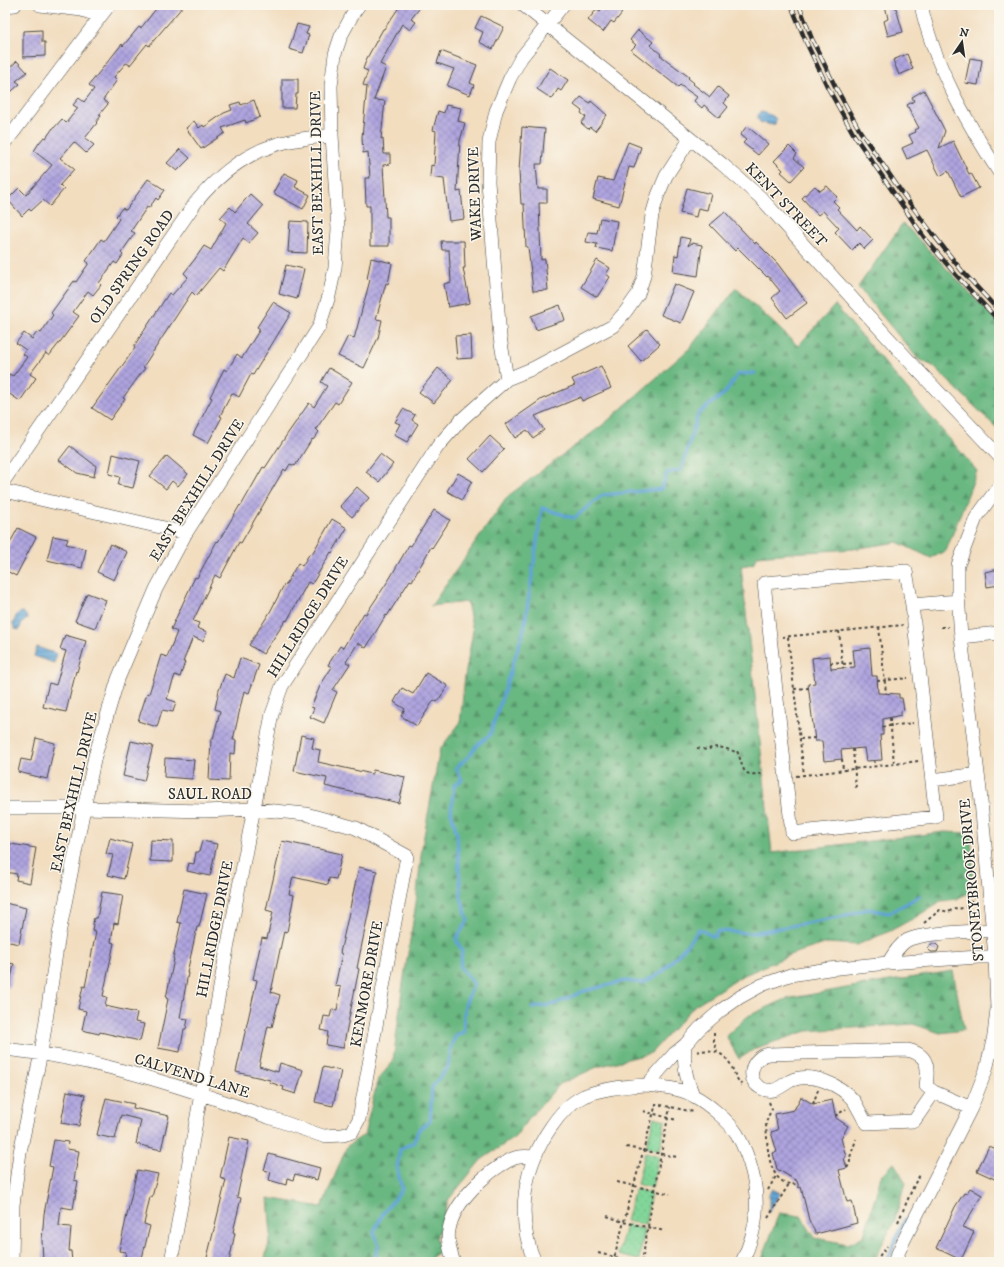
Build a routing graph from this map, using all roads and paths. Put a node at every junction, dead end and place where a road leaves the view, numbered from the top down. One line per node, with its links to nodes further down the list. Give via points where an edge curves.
1 (15, 5): 8 (street)
2 (40, 5): 9 (street, via 82,10)
3 (109, 5): 9 (street)
4 (359, 5): 11 (street, EAST BEXHILL DRIVE, via 341,36 335,54 330,86)
5 (523, 5): 10 (street, KENT STREET)
6 (563, 5): 10 (street, WAKE DRIVE)
7 (921, 5): 14 (street, via 926,27 942,70 981,144)
8 (5, 6)
9 (100, 16): 13 (street)
10 (547, 25): 12 (street, KENT STREET); 15 (street, WAKE DRIVE, via 520,58 510,78 496,111 489,142 488,182 500,337)
11 (332, 135): 17 (street, OLD SPRING ROAD, via 272,145 235,165 210,185); 20 (street, EAST BEXHILL DRIVE, via 338,229 334,276 319,327)
12 (690, 139): 15 (street, HILLRIDGE DRIVE, via 666,176 658,195 652,215 644,276 638,294 626,311 612,326 534,368); 16 (street, KENT STREET, via 760,197)
13 (5, 142)
14 (997, 165)
15 (508, 379): 65 (street, HILLRIDGE DRIVE, via 460,420 438,446 291,670 272,714)
16 (999, 456)
17 (5, 479)
18 (999, 486): 21 (street, STONEYBROOK DRIVE, via 976,518 958,565)
19 (5, 491): 20 (street)
20 (186, 533): 64 (street, EAST BEXHILL DRIVE, via 156,589 118,679)
21 (958, 601): 22 (street); 30 (street, STONEYBROOK DRIVE)
22 (912, 605): 31 (street, via 906,571 764,583); 36 (street)
23 (951, 626): 25 (path)
24 (879, 627): 26 (path); 27 (path, via 904,624); 37 (path)
25 (941, 627)
26 (839, 631): 29 (path); 33 (path)
27 (905, 632)
28 (999, 633): 30 (street)
29 (788, 637): 31 (path); 40 (path)
30 (961, 637): 58 (street, STONEYBROOK DRIVE)
31 (771, 638): 60 (street)
32 (830, 663): 33 (path)
33 (842, 663): 34 (path); 35 (path)
34 (854, 663)
35 (843, 668)
36 (920, 677): 37 (path); 61 (street)
37 (884, 680): 38 (path); 41 (path)
38 (877, 681)
39 (809, 688): 40 (path)
40 (794, 689): 47 (path)
41 (886, 693)
42 (890, 718): 44 (path)
43 (907, 724): 44 (path)
44 (890, 726): 45 (path); 53 (path)
45 (882, 727)
46 (814, 738): 47 (path)
47 (800, 739): 59 (path)
48 (697, 748): 57 (path, via 707,750 715,747 737,751 742,768 747,773)
49 (853, 749): 55 (path)
50 (842, 760): 56 (path)
51 (874, 760): 54 (path)
52 (919, 761): 53 (path)
53 (894, 764): 54 (path)
54 (875, 766): 55 (path)
55 (854, 769): 56 (path); 62 (path)
56 (843, 770): 59 (path)
57 (764, 773)
58 (978, 774): 61 (street); 67 (street, STONEYBROOK DRIVE)
59 (804, 775): 60 (path)
60 (786, 777): 61 (street, via 792,833 936,817)
61 (932, 780)
62 (856, 789)
63 (5, 808): 64 (street, SAUL ROAD)
64 (84, 808): 65 (street, SAUL ROAD); 75 (street, EAST BEXHILL DRIVE)
65 (254, 810): 66 (street, SAUL ROAD, via 306,814 327,819 356,828); 80 (street, HILLRIDGE DRIVE)
66 (406, 856): 92 (street, KENMORE DRIVE)
67 (993, 930): 68 (street, STONEYBROOK DRIVE); 69 (street, via 921,936 906,941 894,952)
68 (995, 957): 69 (street); 85 (street, STONEYBROOK DRIVE, via 997,1009 994,1036 986,1070)
69 (888, 963): 71 (street, via 790,975 762,985 720,1011)
70 (714, 1033): 73 (path)
71 (685, 1045): 77 (street); 81 (street, via 684,1072)
72 (5, 1049): 75 (street, CALVEND LANE)
73 (716, 1051): 74 (path); 76 (path, via 730,1064)
74 (698, 1052)
75 (40, 1053): 80 (street, CALVEND LANE, via 112,1067); 120 (street, EAST BEXHILL DRIVE, via 20,1152 13,1205)
76 (740, 1084)
77 (647, 1085): 81 (street); 98 (street, via 614,1088 575,1101 558,1117 541,1141)
78 (818, 1089): 82 (path)
79 (934, 1092): 79 (street, via 914,1121 866,1123 853,1101 840,1088 811,1078 803,1078 790,1081 777,1090 768,1091 754,1082 752,1072 756,1060 769,1054 907,1050 921,1055 925,1061 928,1069 926,1086); 85 (street)
80 (202, 1094): 92 (street, CALVEND LANE, via 322,1136 352,1132); 121 (street, HILLRIDGE DRIVE)
81 (693, 1095): 126 (street, via 736,1132 744,1147 752,1174 756,1191 756,1214)
82 (813, 1104)
83 (670, 1107): 87 (path, via 694,1112); 89 (path, via 656,1104); 91 (path)
84 (847, 1108): 90 (path)
85 (971, 1108): 128 (street, STONEYBROOK DRIVE)
86 (772, 1109): 102 (path, via 766,1125 767,1149)
87 (696, 1110)
88 (643, 1112): 89 (path)
89 (653, 1115): 91 (path); 96 (path)
90 (835, 1116)
91 (668, 1118): 93 (path); 97 (path)
92 (359, 1119)
93 (677, 1120)
94 (856, 1139): 100 (path)
95 (626, 1147): 96 (path)
96 (643, 1150): 97 (path); 106 (path)
97 (661, 1155): 99 (path); 107 (path)
98 (534, 1157): 119 (street, via 524,1198 524,1218); 122 (street, via 524,1156 510,1160 485,1176 465,1198 453,1216 448,1230 453,1260)
99 (677, 1157)
100 (847, 1168)
101 (920, 1175): 113 (path)
102 (776, 1176): 104 (path); 108 (path)
103 (617, 1182): 106 (path)
104 (789, 1184): 105 (path); 112 (path)
105 (798, 1184)
106 (633, 1186): 107 (path); 111 (path)
107 (654, 1191): 109 (path); 114 (path)
108 (766, 1192)
109 (670, 1194)
110 (607, 1216): 111 (path)
111 (623, 1222): 114 (path); 118 (path)
112 (764, 1224)
113 (896, 1227)
114 (647, 1228): 115 (path); 125 (path)
115 (665, 1231)
116 (890, 1242): 127 (path, via 880,1254)
117 (598, 1253): 118 (path)
118 (614, 1257): 123 (path); 124 (path)
119 (533, 1260)
120 (12, 1262)
121 (171, 1262)
122 (450, 1262)
123 (613, 1262)
124 (635, 1262)
125 (642, 1262)
126 (742, 1262)
127 (878, 1262)
128 (894, 1262)

